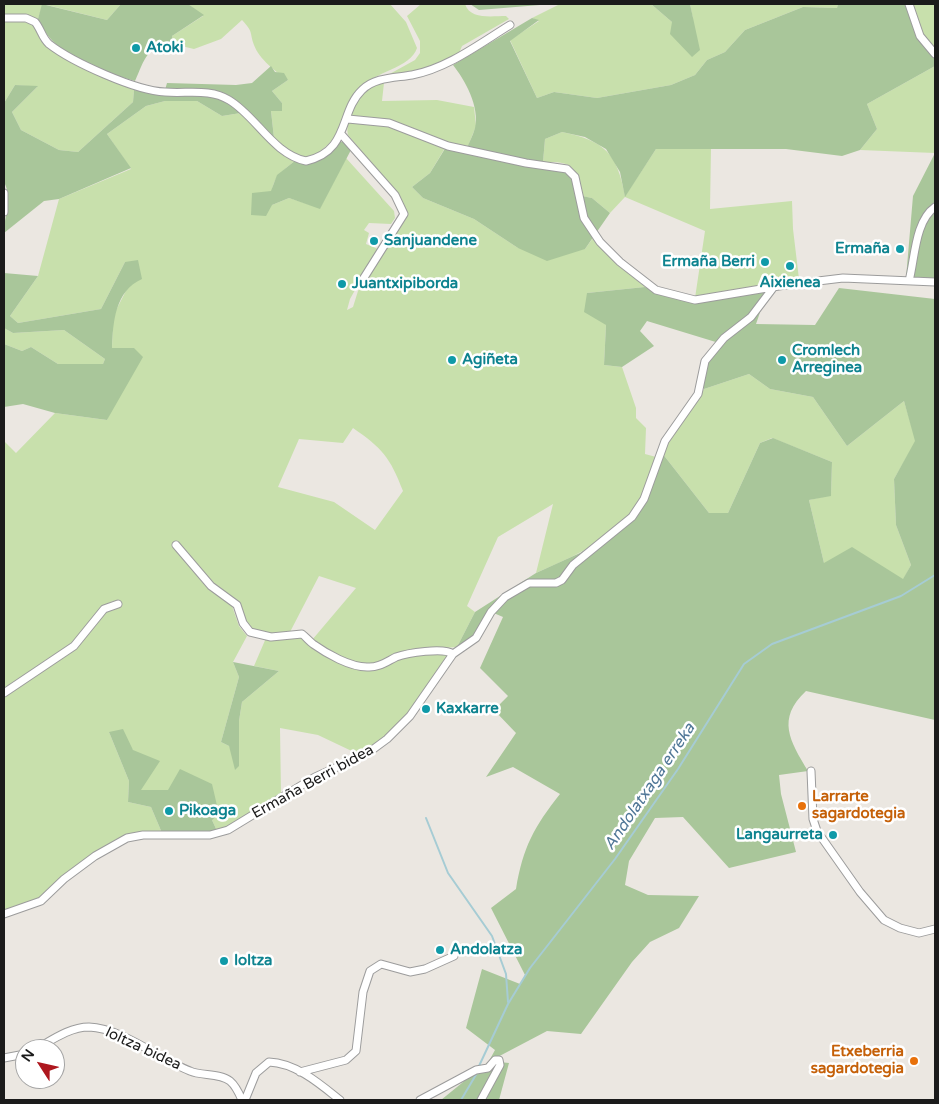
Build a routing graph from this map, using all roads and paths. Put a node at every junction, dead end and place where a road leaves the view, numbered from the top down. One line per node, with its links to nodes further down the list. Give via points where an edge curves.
1 (908, 4): 4 (street, via 920,36)
2 (4, 18): 6 (street, via 26,18 35,22 44,38 66,55 132,84 164,92 206,93 229,100 272,141 299,160 311,160 320,155)
3 (510, 25): 5 (street, via 432,70 370,83 356,97)
4 (935, 54)
5 (348, 118): 6 (street); 13 (street, via 389,123 448,146 567,169 575,177 584,218 600,242 656,290 695,300)
6 (341, 134): 12 (street, via 395,195 404,214)
7 (4, 192): 9 (street)
8 (935, 207): 10 (street, via 925,219)
9 (4, 212)
10 (909, 280): 11 (street); 13 (street, via 855,277)
11 (935, 282)
12 (360, 284)
13 (769, 289): 16 (street, via 751,317 709,354 702,368 698,394 665,441 644,499 632,518 573,565 562,580 529,583 513,590 494,608 471,644)
14 (176, 545): 16 (street, via 211,586 237,604 243,624 255,634 302,634 319,648 348,663 366,667 414,653 445,651)
15 (118, 604): 17 (street, via 104,609 74,646)
16 (453, 654): 19 (street, Ermaña Berri bidea, via 410,716 368,753 315,777 228,830 210,835 127,838 95,856 41,901)
17 (4, 694)
18 (811, 771): 20 (street, via 813,819 817,831 860,892 884,920 920,933)
19 (4, 914)
20 (935, 930)
21 (454, 956): 23 (street, via 410,972 381,964 370,970 363,992 356,1051 346,1060)
22 (56, 1039): 24 (street, Ioltza bidea, via 74,1030 99,1028 124,1037 194,1073 225,1078)
23 (300, 1072): 24 (street, via 278,1062 262,1066); 25 (street)
24 (244, 1100)
25 (340, 1100)
26 (420, 1100): 27 (street, via 499,1060 500,1064)
27 (481, 1100)

